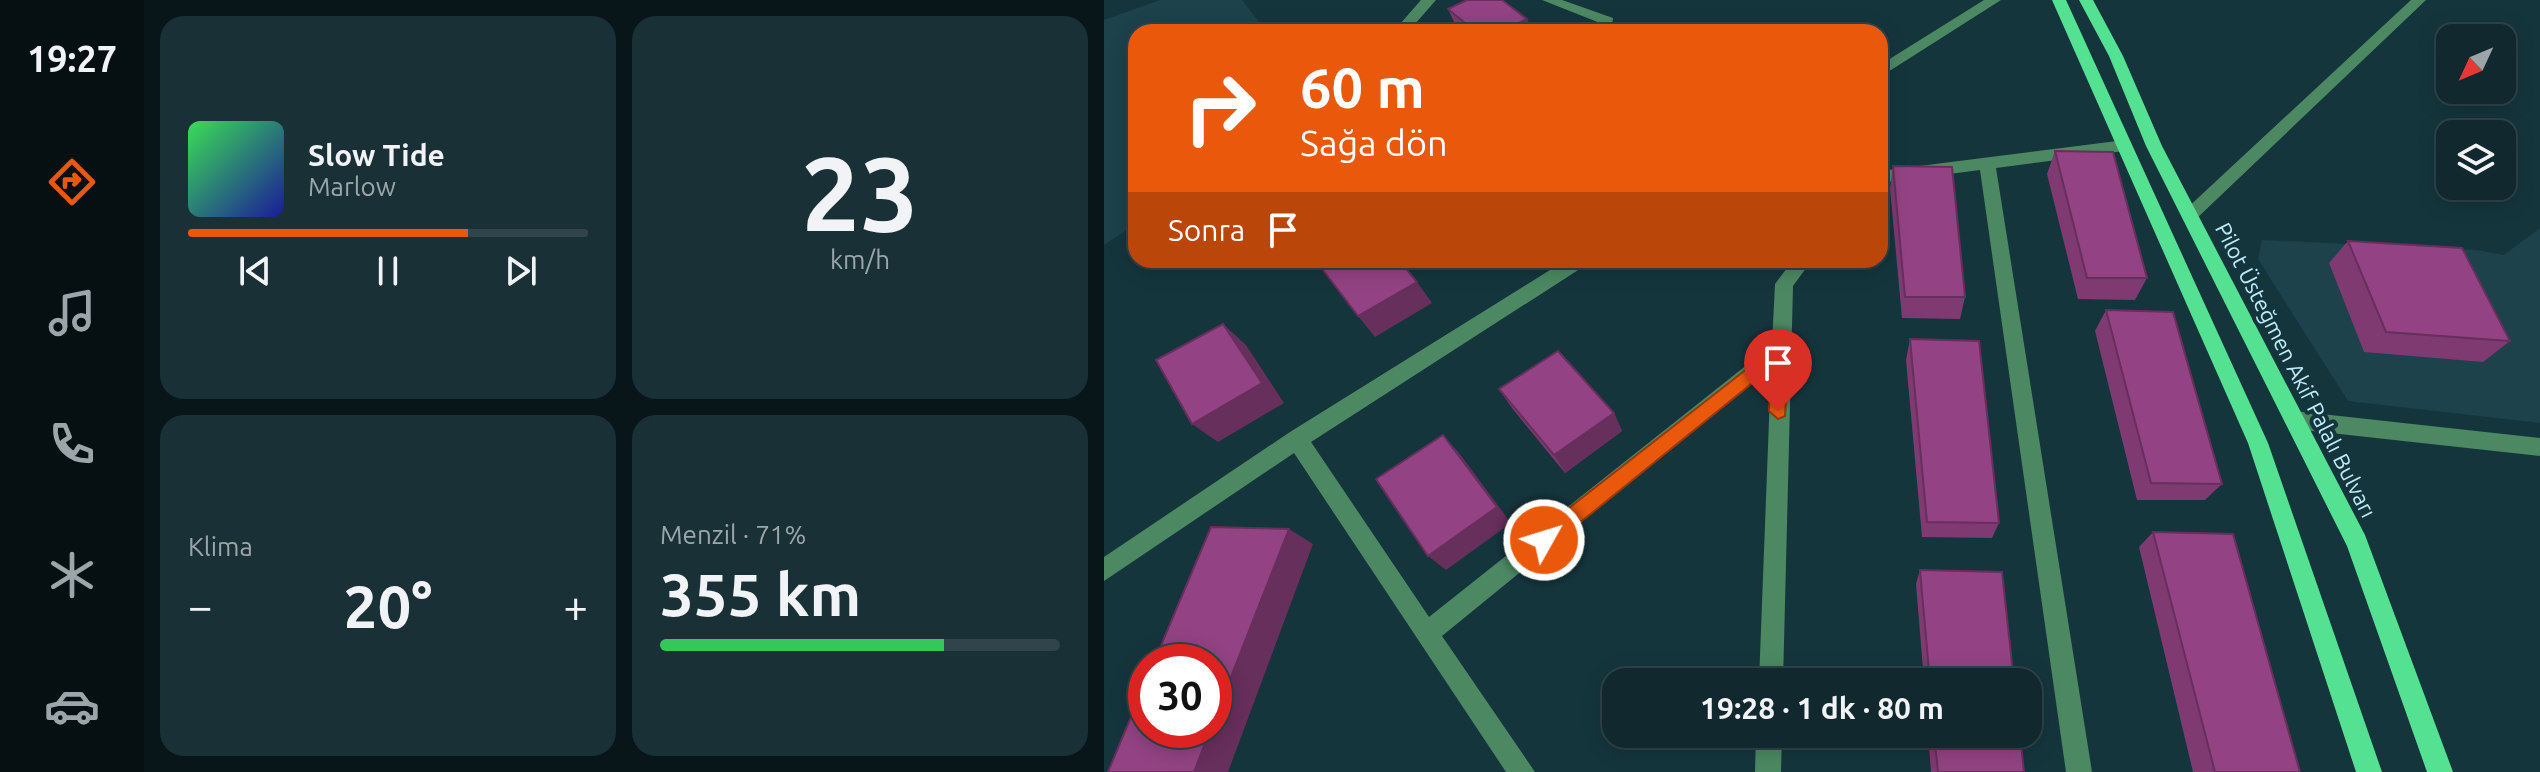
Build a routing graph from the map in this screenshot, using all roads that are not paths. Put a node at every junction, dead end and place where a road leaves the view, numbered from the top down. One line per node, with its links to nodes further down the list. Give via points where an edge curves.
1 (1429, 0): 7 (street)
2 (1549, 0): 8 (street)
3 (1994, 0): 9 (street)
4 (2059, 0): 10 (main road)
5 (2086, 0): 13 (main road, Pilot Üsteğmen Akif Palalı Bulvarı)
6 (2419, 0): 13 (street)
7 (1407, 24)
8 (1607, 24)
9 (1888, 67)
10 (2125, 146): 11 (street); 27 (main road, via 2258,443)
11 (1987, 161): 12 (street); 26 (street)
12 (1888, 176)
13 (2190, 215): 17 (main road, Pilot Üsteğmen Akif Palalı Bulvarı)
14 (1567, 268): 18 (street)
15 (1797, 268): 16 (street, via 1784,284)
16 (1780, 350): 21 (street); 22 (street)
17 (2294, 420): 19 (street); 28 (main road, Pilot Üsteğmen Akif Palalı Bulvarı, via 2357,543)
18 (1297, 439): 20 (street); 21 (street)
19 (2540, 447)
20 (1104, 570)
21 (1426, 634): 24 (street)
22 (1771, 668)
23 (1769, 748): 25 (street)
24 (1522, 772)
25 (1768, 772)
26 (2079, 772)
27 (2369, 772)
28 (2440, 772)

